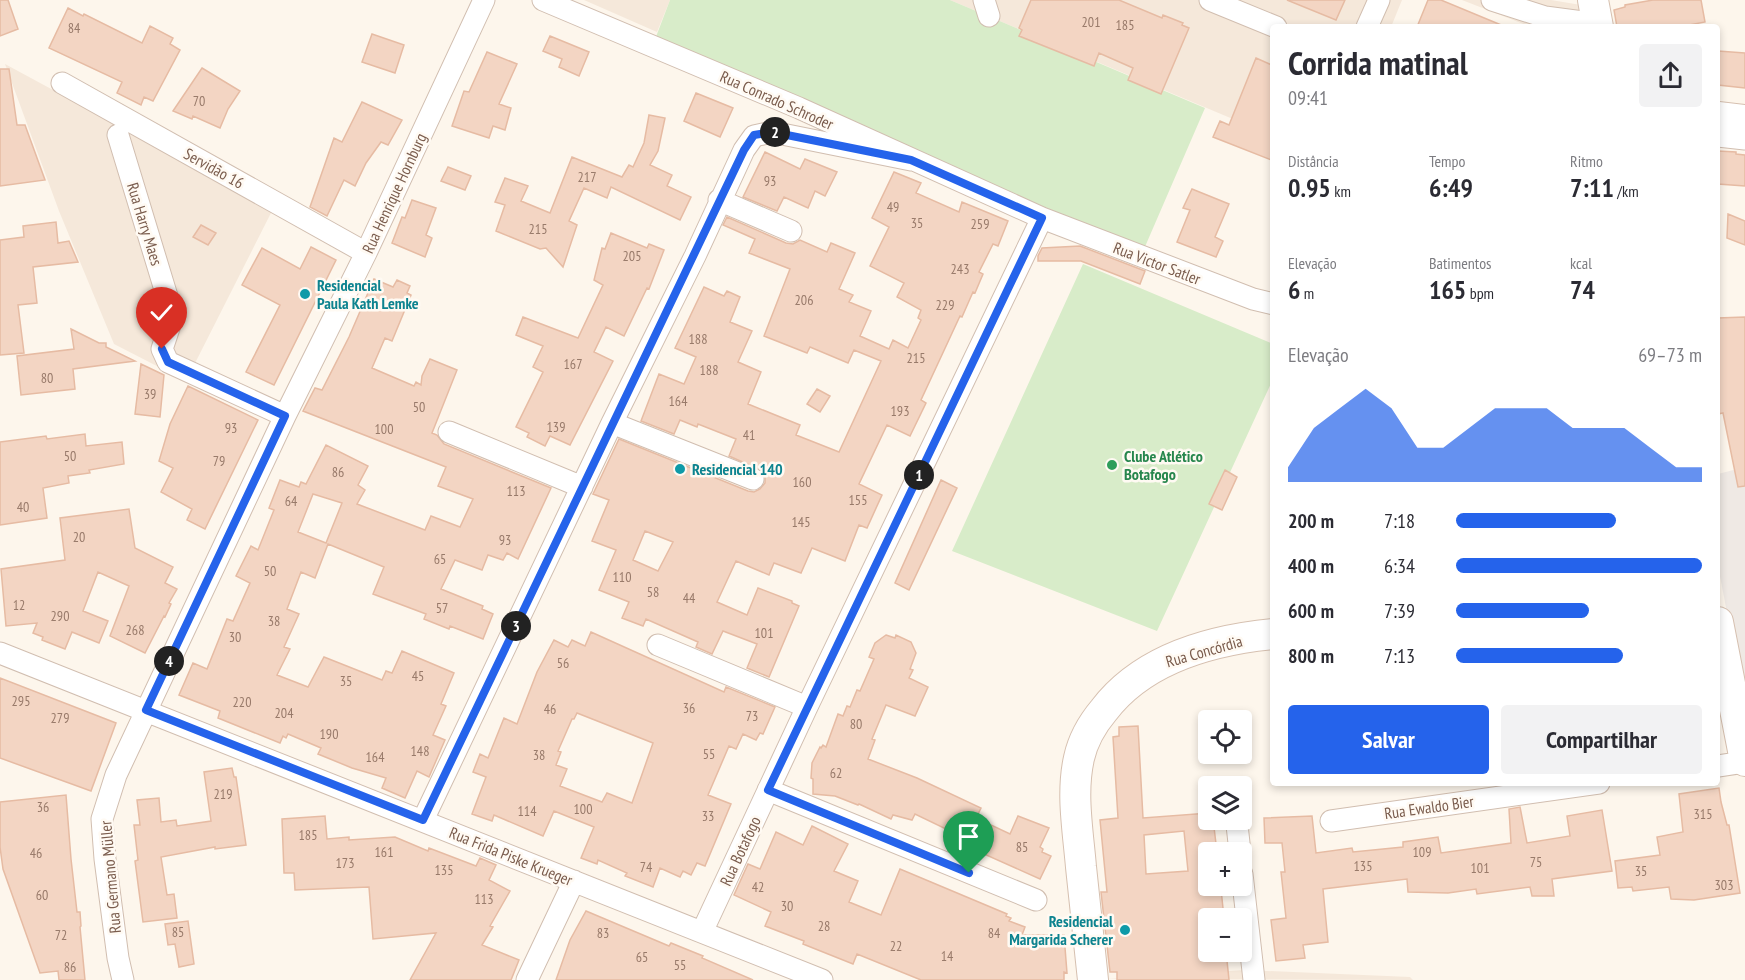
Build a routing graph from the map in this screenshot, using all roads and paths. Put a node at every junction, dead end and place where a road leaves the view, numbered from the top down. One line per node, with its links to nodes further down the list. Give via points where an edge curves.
1 (484, 0): 21 (street, Rua Henrique Hornburg)
2 (543, 0): 17 (street, Rua Conrado Schroder, via 799,108)
3 (1210, 0): 8 (street)
4 (1379, 0): 7 (street)
5 (1492, 0): 6 (street, via 1545,18)
6 (1596, 17)
7 (1368, 24)
8 (1270, 25)
9 (62, 83): 21 (street, Servidão 16)
10 (1720, 99): 11 (main road)
11 (1745, 101)
12 (1720, 117): 13 (main road)
13 (1745, 120)
14 (118, 135): 23 (street, Rua Harry Maes, via 173,316 162,349 168,362)
15 (1720, 136): 16 (street)
16 (1745, 139)
17 (911, 160): 18 (street, via 772,132 754,135); 19 (street, Rua Conrado Schroder)
18 (719, 200): 20 (street); 24 (street)
19 (1042, 218): 22 (street, Rua Victor Satler); 32 (street, Rua Botafogo)
20 (791, 231)
21 (366, 253): 23 (street, Rua Henrique Hornburg)
22 (1270, 303)
23 (285, 416): 33 (street, Rua Henrique Hornburg)
24 (612, 423): 26 (street); 27 (street)
25 (449, 432): 27 (street)
26 (753, 479)
27 (582, 487): 38 (street)
28 (1720, 632): 34 (main road)
29 (1270, 635): 47 (main road, Rua Concórdia, via 1181,654 1138,676 1115,695 1093,724 1079,757 1076,801)
30 (658, 645): 32 (street)
31 (0, 653): 33 (street, Rua Frida Piske Krueger)
32 (807, 707): 37 (street, Rua Botafogo)
33 (146, 710): 38 (street, Rua Frida Piske Krueger); 44 (street, Rua Germano Müller, via 116,775 102,819)
34 (1745, 762): 35 (street)
35 (1720, 766)
36 (1578, 786): 39 (street, Rua Ewaldo Bier)
37 (768, 790): 42 (street); 43 (street, Rua Botafogo)
38 (423, 820): 40 (street, Rua Frida Piske Krueger)
39 (1331, 821)
40 (574, 881): 43 (street, Rua Frida Piske Krueger); 45 (street)
41 (1244, 896): 48 (street)
42 (1036, 900)
43 (702, 932): 46 (street, Rua Frida Piske Krueger)
44 (123, 980)
45 (527, 980)
46 (822, 980)
47 (1093, 980)
48 (1254, 980)

